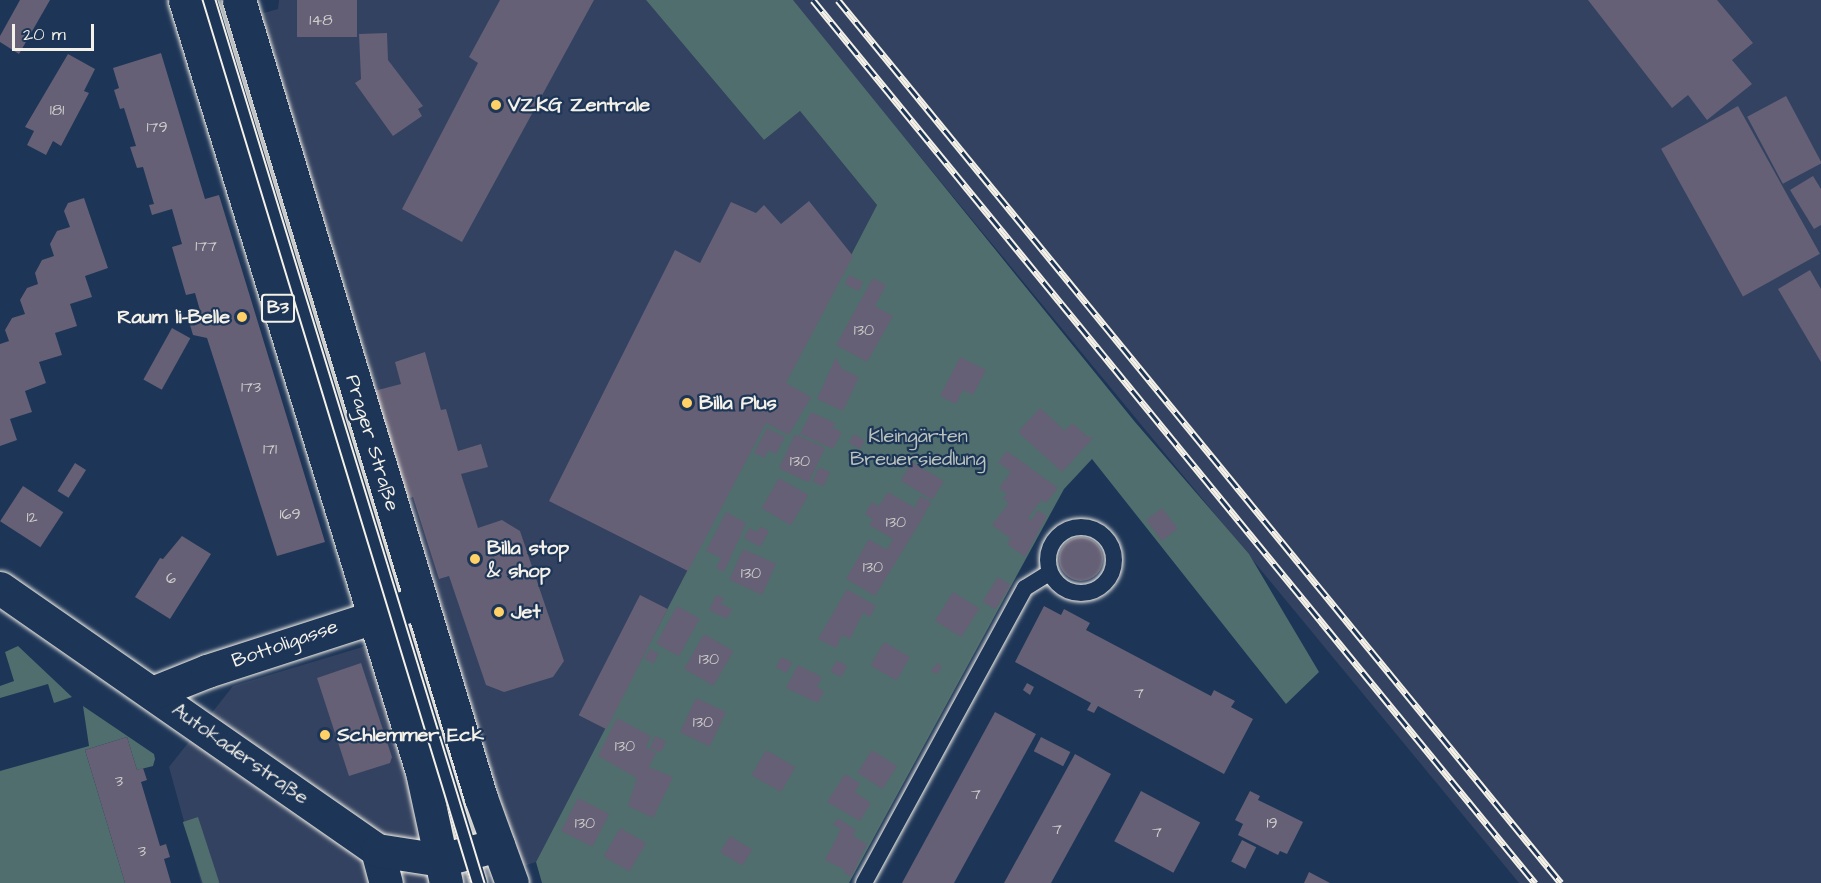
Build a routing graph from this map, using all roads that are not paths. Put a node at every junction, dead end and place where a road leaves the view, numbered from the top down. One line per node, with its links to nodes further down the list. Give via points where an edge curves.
1 (185, 0): 6 (main road, Prager Straße / B3)
2 (209, 0): 6 (lane)
3 (239, 0): 6 (main road, Prager Straße / B3)
4 (1050, 573): 4 (lane, via 1050,546 1065,530 1086,527 1097,531 1112,547 1112,572 1095,591 1069,592); 12 (lane, via 1025,588)
5 (0, 588): 7 (main road, Autokaderstraße)
6 (396, 609): 7 (main road, Bottoligasse); 9 (main road, Prager Straße / B3); 9 (main road, Prager Straße / B3, via 422,772)
7 (152, 693): 8 (main road, Autokaderstraße)
8 (377, 850): 9 (main road, Autokaderstraße); 10 (main road)
9 (467, 865): 11 (main road, Prager Straße / B3)
10 (386, 883)
11 (512, 883)
12 (864, 883)

